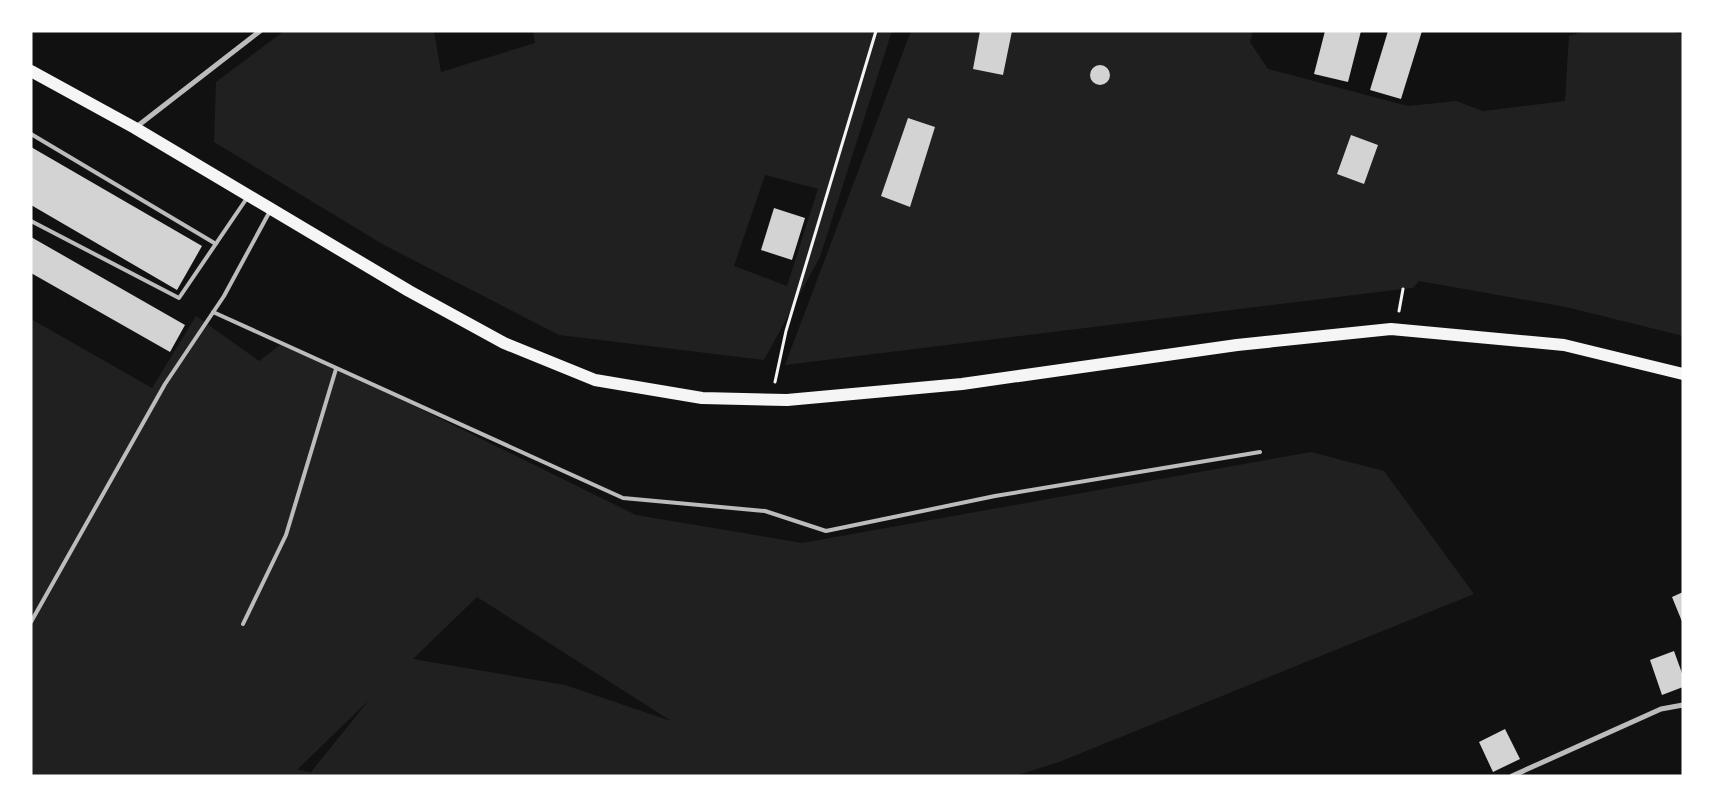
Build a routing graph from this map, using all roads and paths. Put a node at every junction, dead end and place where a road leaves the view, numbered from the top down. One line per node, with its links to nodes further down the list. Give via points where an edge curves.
1 (260, 31): 4 (street)
2 (876, 31): 15 (path, via 786,331)
3 (31, 71): 4 (main road)
4 (135, 128): 6 (main road)
5 (31, 134): 9 (lane)
6 (249, 196): 7 (main road); 9 (lane)
7 (272, 209): 12 (lane); 15 (main road, via 504,343 595,380 702,398)
8 (31, 222): 9 (lane, via 179,298)
9 (216, 244)
10 (1403, 289): 11 (path)
11 (1400, 308)
12 (213, 312): 13 (lane); 17 (lane, via 165,384)
13 (336, 370): 16 (lane, via 624,498 764,511 826,531 995,496); 18 (lane, via 286,535)
14 (1683, 374): 15 (main road, via 1564,345 1391,329 1237,344 962,384)
15 (771, 400)
16 (1260, 452)
17 (31, 622)
18 (243, 624)
19 (1683, 705): 20 (street, via 1661,709)
20 (1512, 776)

